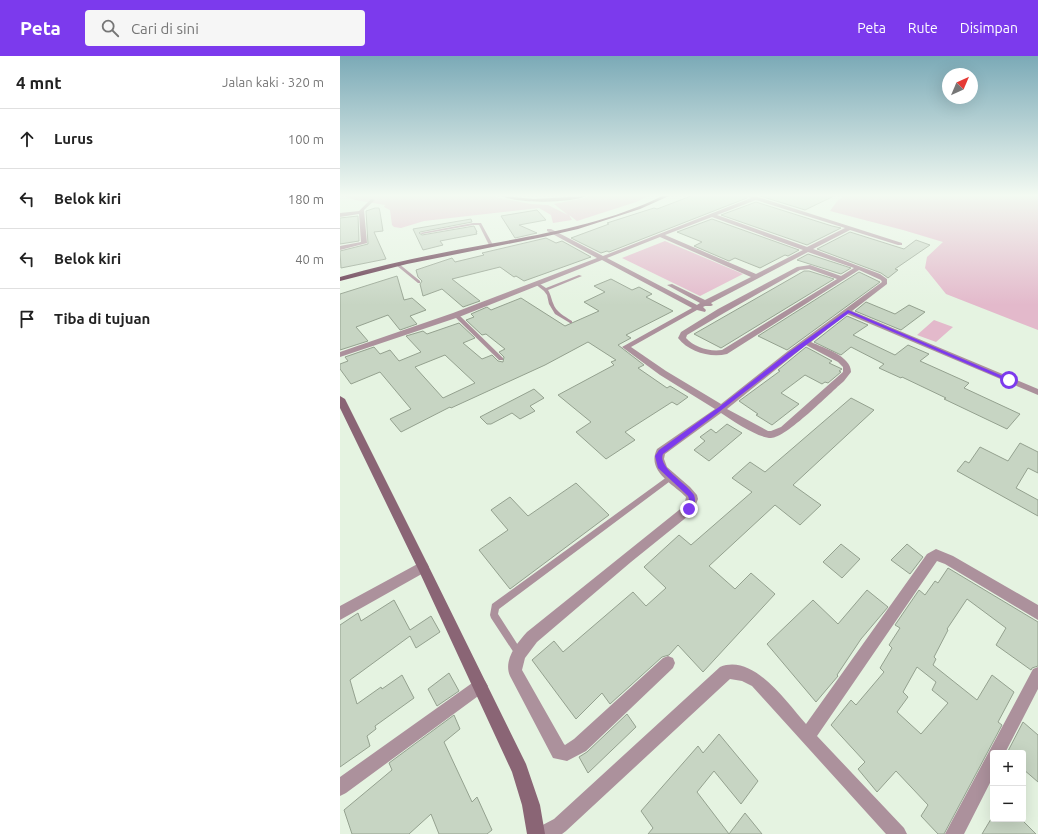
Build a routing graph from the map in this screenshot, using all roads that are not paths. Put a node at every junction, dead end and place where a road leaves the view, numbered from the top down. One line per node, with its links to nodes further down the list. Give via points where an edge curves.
1 (363, 232): 15 (street, via 364,243)
2 (426, 232): 11 (lane)
3 (484, 232): 13 (lane)
4 (549, 232): 13 (highway)
5 (558, 232): 18 (street)
6 (559, 232): 17 (street)
7 (667, 232): 12 (street)
8 (760, 232): 16 (street)
9 (841, 232): 16 (street)
10 (863, 232): 14 (street)
11 (422, 233)
12 (660, 235): 17 (street); 25 (street)
13 (490, 243): 19 (highway); 23 (highway, via 424,254)
14 (900, 244)
15 (340, 248)
16 (809, 250): 20 (street); 25 (street)
17 (608, 255): 18 (street); 21 (street)
18 (601, 257): 22 (street); 29 (street)
19 (398, 264): 26 (highway); 28 (lane)
20 (859, 268): 27 (street); 34 (street, via 878,275 885,283)
21 (636, 269): 22 (street); 31 (street)
22 (629, 272): 32 (street)
23 (340, 275)
24 (580, 276): 30 (lane)
25 (757, 277): 31 (street)
26 (340, 279)
27 (842, 279): 33 (street, via 804,266); 36 (street, via 724,352 714,354 684,341 684,334)
28 (419, 282)
29 (536, 283): 30 (lane); 35 (street)
30 (546, 290): 37 (lane, via 557,313)
31 (706, 303): 32 (street); 33 (street)
32 (698, 308): 36 (street); 43 (street, via 627,348)
33 (721, 311): 36 (street)
34 (848, 312): 38 (street); 41 (street)
35 (456, 314): 39 (street); 40 (lane)
36 (714, 316)
37 (570, 322)
38 (806, 342): 43 (street); 43 (street, via 841,360 847,367 847,372 784,429 777,434 766,434)
39 (340, 356)
40 (501, 359)
41 (1038, 392)
42 (340, 399): 45 (street)
43 (721, 409): 44 (street, via 661,452 660,466)
44 (671, 477): 48 (street, via 691,495 689,509 538,632); 48 (lane, via 495,607 494,615)
45 (423, 567): 46 (street); 51 (street)
46 (340, 613)
47 (1038, 613): 52 (street, via 949,560 936,555 930,558)
48 (519, 653): 49 (street, via 515,671 559,752 567,753 580,745)
49 (668, 663)
50 (1038, 674): 53 (street)
51 (480, 686): 55 (street); 56 (street, via 520,770 531,805)
52 (807, 738): 57 (street, via 757,681 735,671 725,672 560,825); 58 (street)
53 (998, 750)
54 (990, 766): 59 (street)
55 (340, 787)
56 (536, 834)
57 (543, 834)
58 (898, 834)
59 (954, 834)

